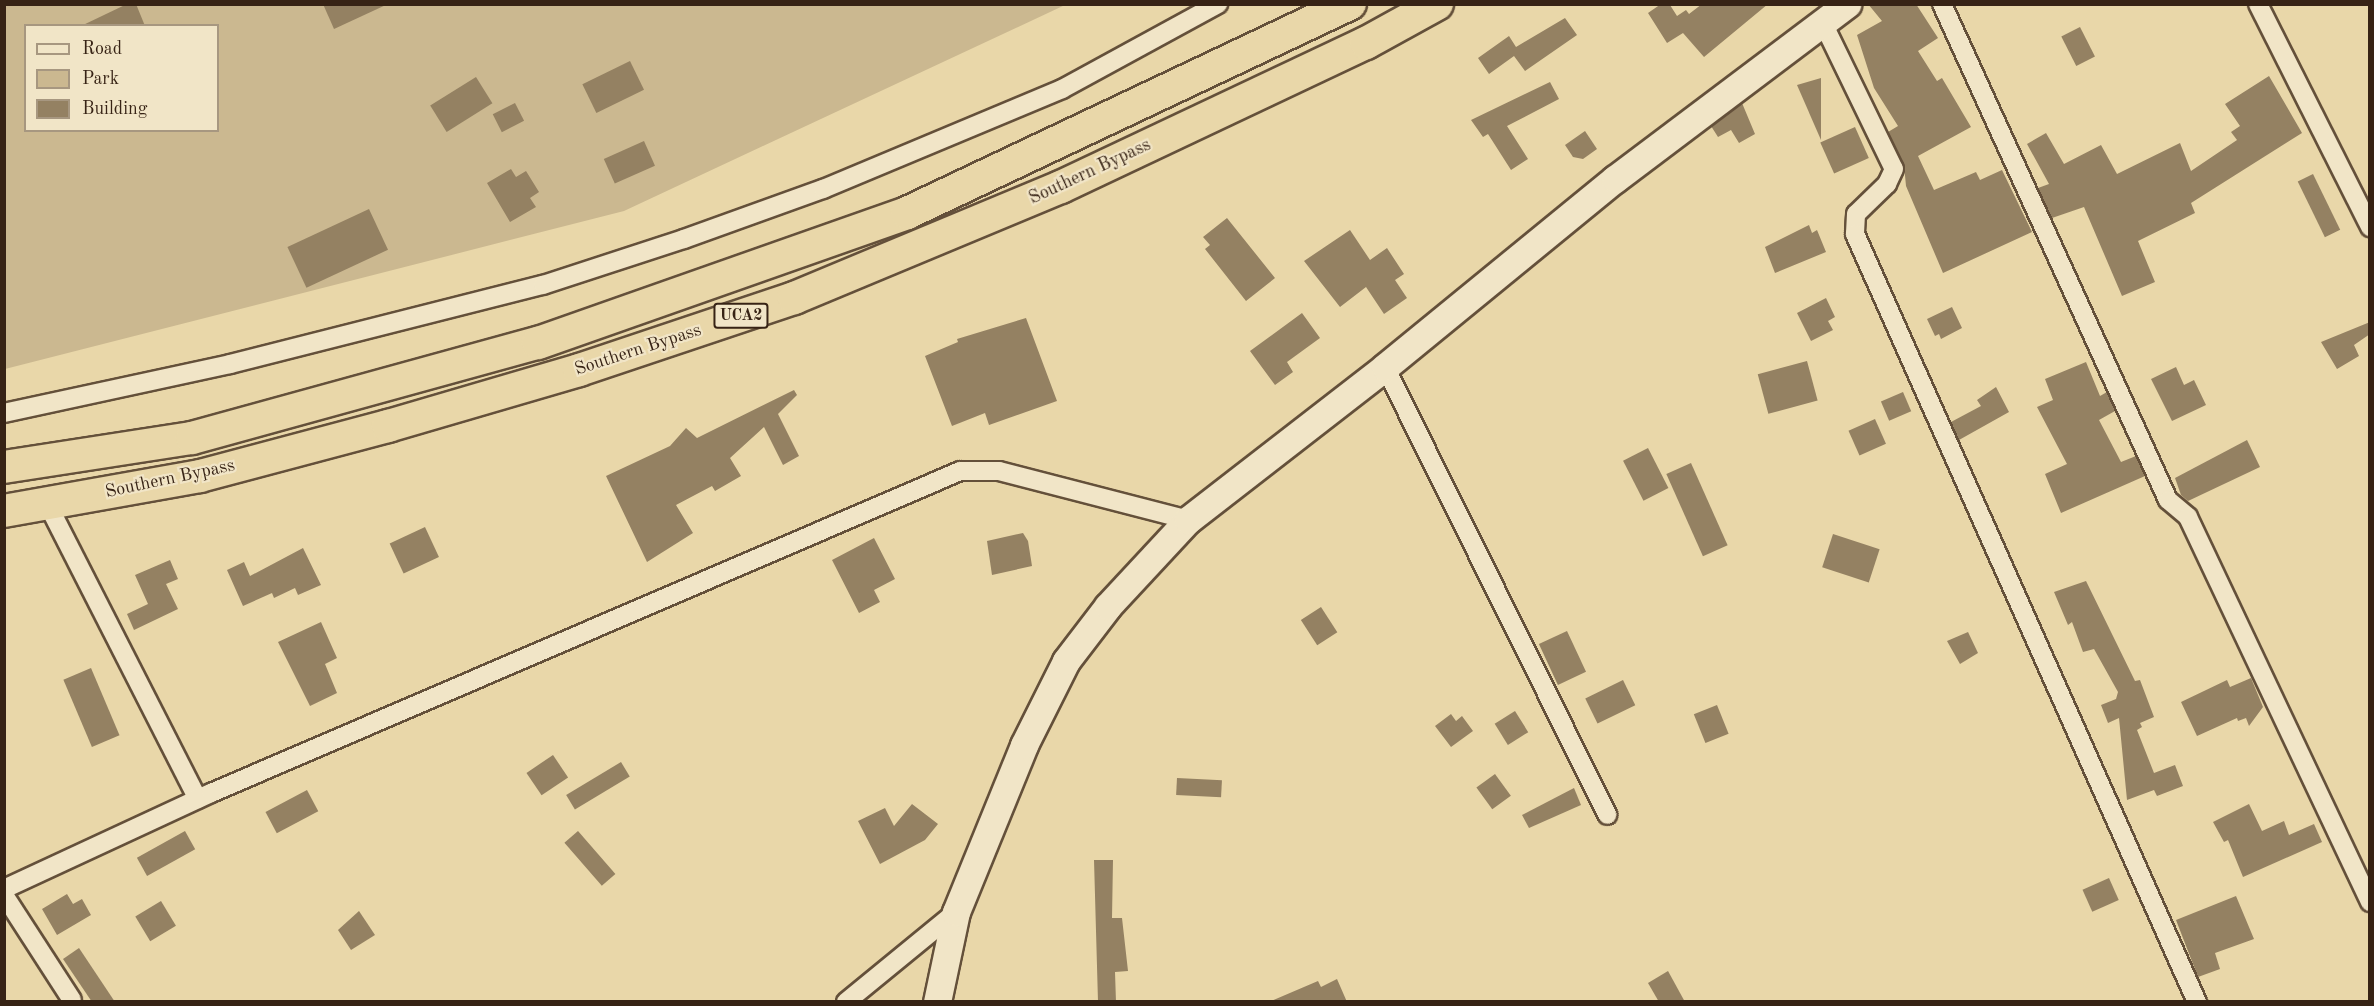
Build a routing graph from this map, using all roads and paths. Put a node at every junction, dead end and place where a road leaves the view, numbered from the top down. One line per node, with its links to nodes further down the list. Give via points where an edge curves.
1 (1218, 4): 10 (street, via 1062,89 823,189 684,239 496,296 230,364)
2 (1350, 4): 11 (highway, Southern Bypass / UCA2, via 907,213 538,343 192,438)
3 (1437, 4): 12 (highway, Southern Bypass / UCA2, via 1366,43 1061,188 794,298 579,370 388,426 200,476)
4 (1848, 4): 7 (main road)
5 (1942, 4): 19 (street, via 2168,500 2188,517)
6 (2258, 4): 8 (street)
7 (1823, 23): 9 (main road, via 1615,179); 24 (street, via 1894,169 1887,184 1856,214 1855,234)
8 (2370, 227)
9 (1385, 367): 14 (main road); 16 (street)
10 (4, 413)
11 (4, 467)
12 (47, 503): 13 (highway, Southern Bypass / UCA2); 15 (street)
13 (4, 511)
14 (1188, 520): 15 (street, via 999,471 960,471); 20 (main road, via 1108,606 1066,661 1024,745)
15 (198, 799): 17 (street)
16 (1607, 816)
17 (4, 889)
18 (4, 895): 21 (street)
19 (2370, 902)
20 (956, 912): 22 (street); 23 (main road)
21 (72, 1000)
22 (846, 1002)
23 (937, 1002)
24 (2197, 1002)

